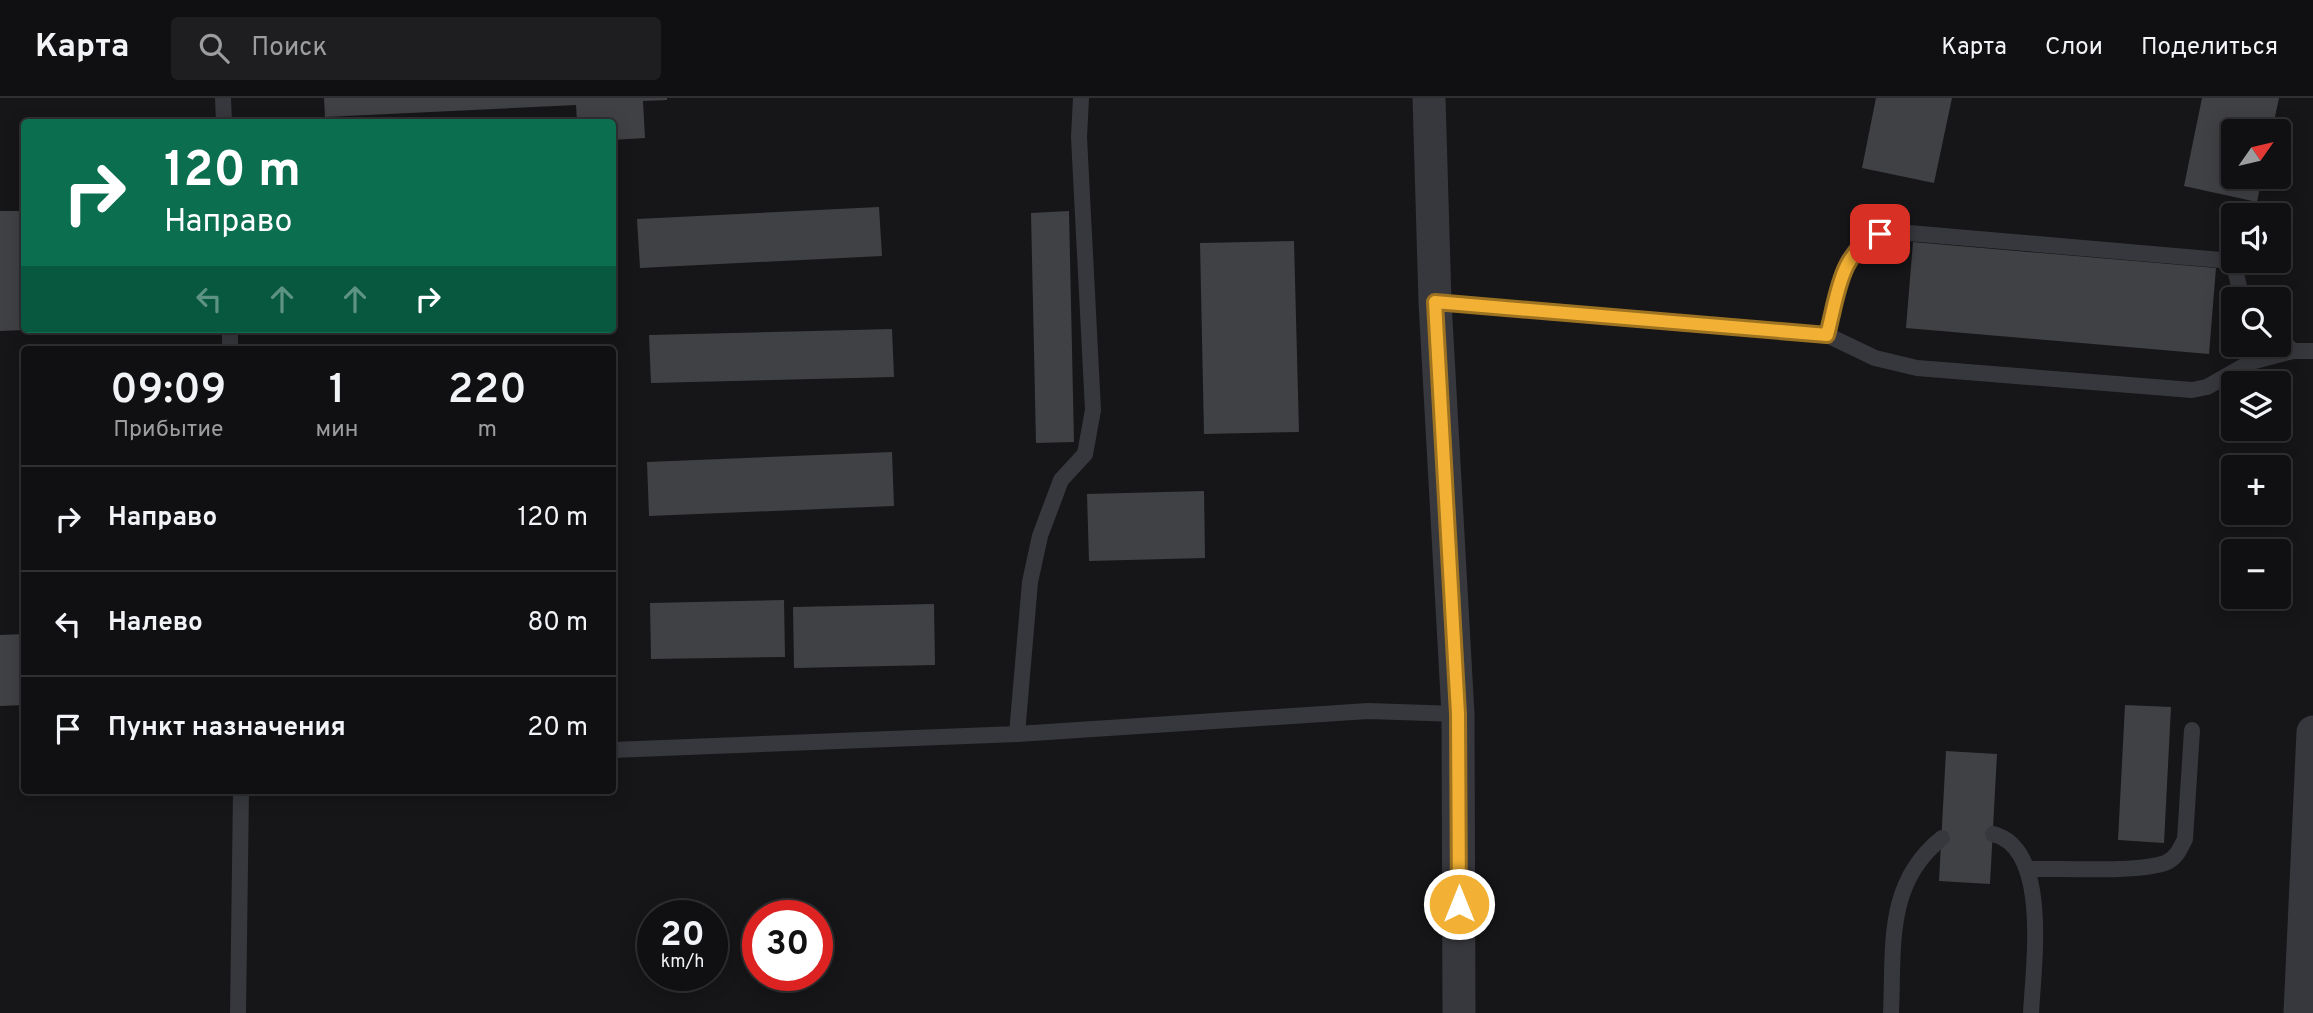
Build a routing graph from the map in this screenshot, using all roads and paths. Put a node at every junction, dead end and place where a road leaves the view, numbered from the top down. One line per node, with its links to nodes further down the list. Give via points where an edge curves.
1 (223, 98): 4 (lane)
2 (1081, 98): 12 (lane, via 1093,410 1085,454 1061,480 1040,536 1030,582)
3 (1429, 98): 6 (street)
4 (224, 119)
5 (2239, 287): 7 (lane, via 2235,269 2221,260 1880,234 1860,245 1847,263)
6 (1435, 302): 7 (lane); 10 (street)
7 (1827, 335): 8 (lane, via 1875,358 1917,368 2192,390 2207,387 2251,362)
8 (2293, 351): 9 (lane)
9 (2313, 351)
10 (1458, 714): 12 (lane, via 1368,711); 20 (street)
11 (2192, 730): 18 (lane, via 2185,839 2177,855 2146,867)
12 (1017, 734): 13 (lane)
13 (616, 750)
14 (2312, 750): 23 (street)
15 (241, 794): 19 (lane)
16 (1993, 834): 18 (lane, via 2011,844)
17 (1942, 838): 21 (lane, via 1905,880 1897,906)
18 (2027, 869): 22 (lane, via 2035,898)
19 (238, 1013)
20 (1459, 1013)
21 (1891, 1013)
22 (2031, 1013)
23 (2300, 1013)

